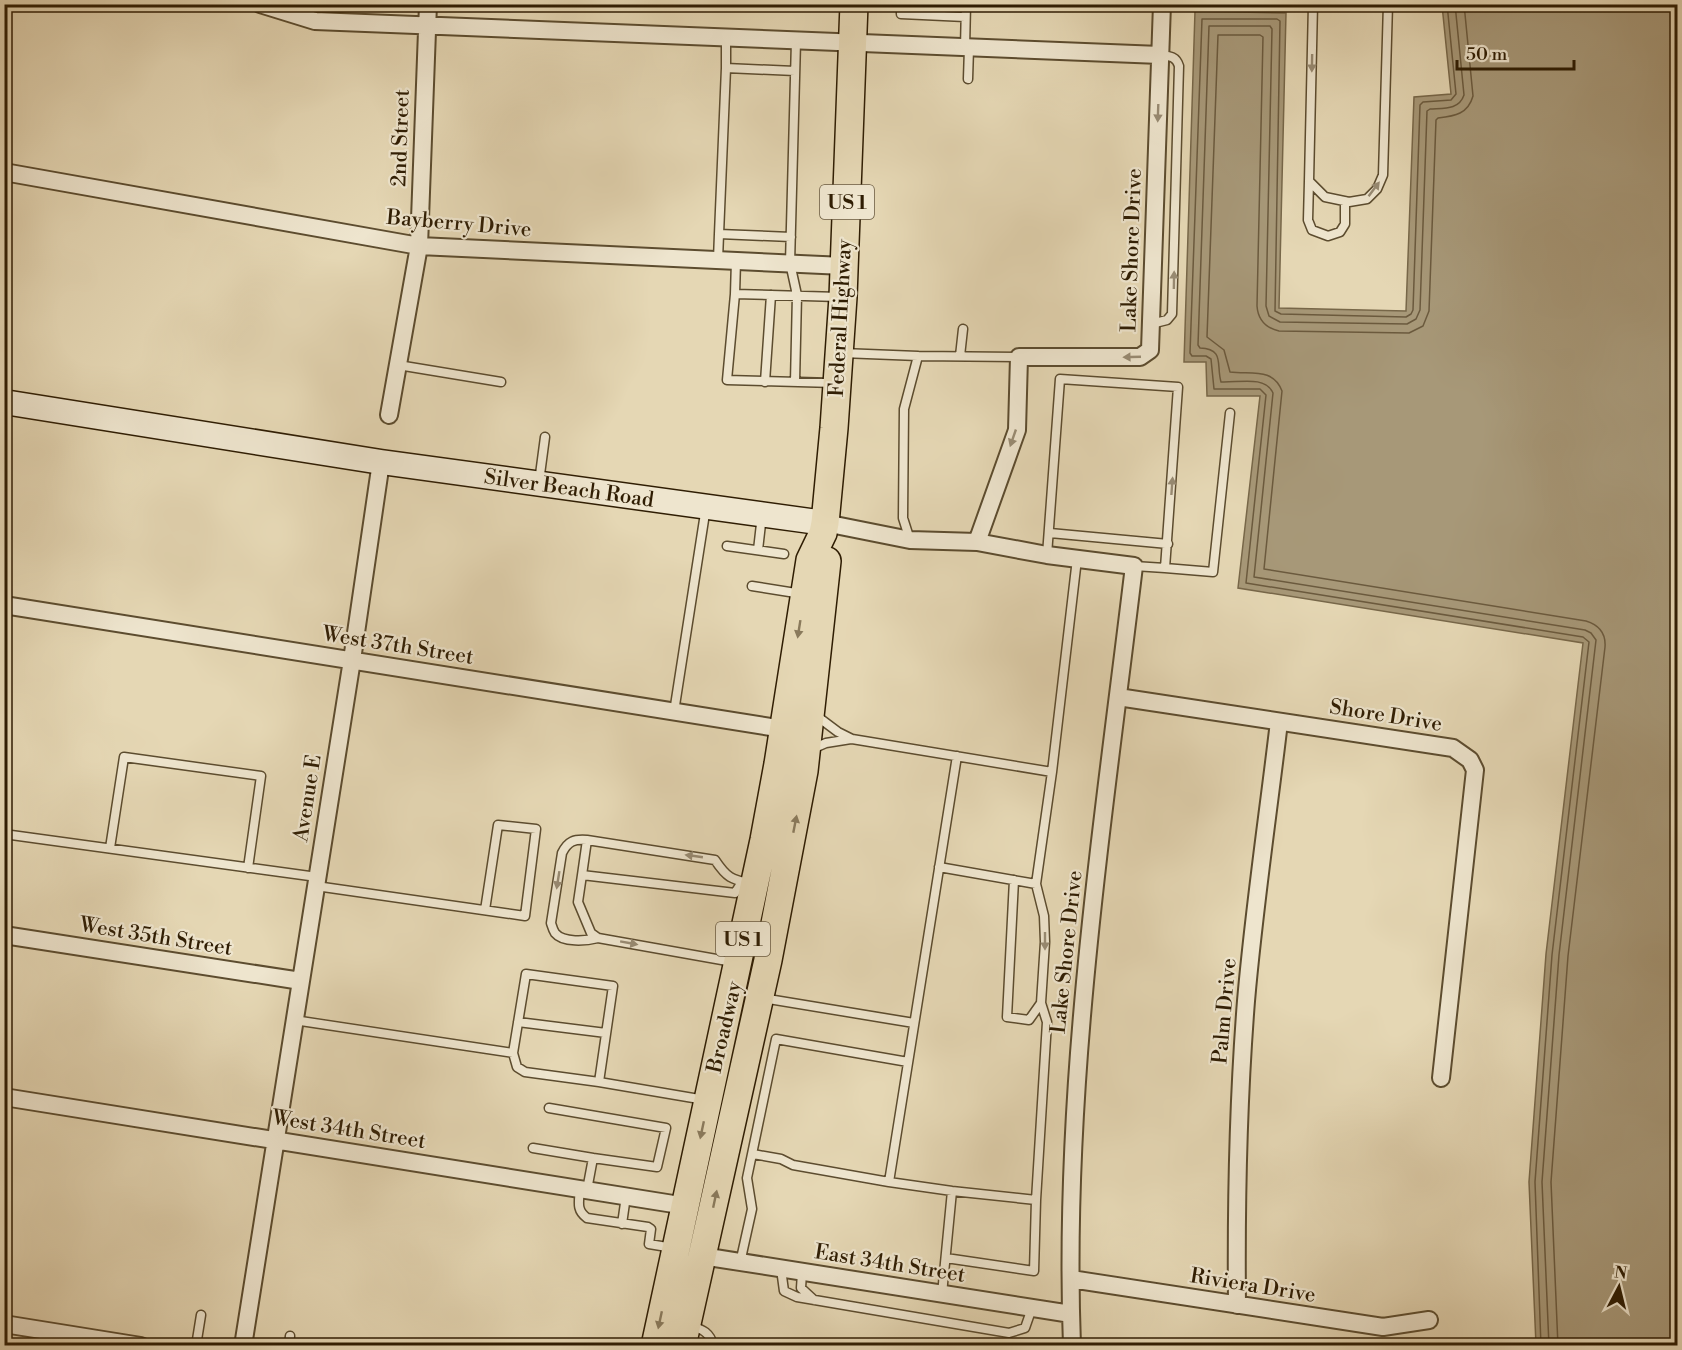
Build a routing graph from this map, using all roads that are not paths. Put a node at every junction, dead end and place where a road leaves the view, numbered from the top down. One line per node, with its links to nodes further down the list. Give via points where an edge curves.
1 (261, 4): 10 (street, via 315,21)
2 (428, 4): 10 (street, 2nd Street)
3 (854, 4): 13 (main road, Federal Highway / US 1)
4 (901, 4): 9 (lane, via 901,14)
5 (966, 4): 9 (lane)
6 (1162, 4): 15 (street, Lake Shore Drive)
7 (1313, 4): 20 (lane, one-way to 20)
8 (1388, 4): 21 (lane, one-way to 8, via 1367,199 1383,175)
9 (965, 17): 14 (lane)
10 (428, 26): 11 (street); 24 (street, 2nd Street)
11 (726, 38): 12 (street); 16 (lane)
12 (796, 41): 13 (street); 17 (lane)
13 (853, 43): 14 (street); 28 (main road, Federal Highway / US 1)
14 (967, 48): 15 (street); 18 (lane)
15 (1160, 55): 37 (street, Lake Shore Drive, one-way to 37, via 1150,350 1140,357)
16 (726, 68): 17 (lane); 22 (lane)
17 (795, 71): 23 (lane)
18 (968, 79)
19 (4, 172): 24 (street, Bayberry Drive)
20 (1309, 180): 21 (lane, via 1325,197); 21 (lane, via 1308,220 1312,230 1328,236 1340,232 1345,224)
21 (1345, 201)
22 (719, 234): 23 (lane); 25 (lane)
23 (791, 237): 27 (lane)
24 (418, 246): 25 (street, Bayberry Drive); 38 (street, 2nd Street)
25 (718, 260): 26 (street, Bayberry Drive)
26 (736, 261): 27 (street, Bayberry Drive); 29 (lane)
27 (790, 263): 28 (street, Bayberry Drive); 31 (lane)
28 (844, 266): 32 (main road, Federal Highway / US 1)
29 (735, 294): 30 (lane); 40 (lane, via 727,380)
30 (771, 295): 31 (lane); 40 (lane)
31 (797, 296): 32 (lane); 41 (lane)
32 (843, 297): 34 (main road, Federal Highway / US 1)
33 (963, 329): 36 (lane)
34 (839, 352): 35 (lane); 42 (main road, Federal Highway / US 1)
35 (918, 356): 36 (lane); 53 (lane, via 904,409 903,518)
36 (960, 356): 37 (lane)
37 (1019, 357): 54 (street, one-way to 54, via 1017,430)
38 (398, 365): 39 (lane); 45 (street, 2nd Street)
39 (501, 382)
40 (765, 382): 41 (lane)
41 (795, 382): 42 (lane)
42 (837, 383): 51 (main road, Federal Highway / US 1)
43 (4, 402): 47 (street, Silver Beach Road)
44 (1230, 413): 62 (lane, via 1213,572)
45 (389, 415)
46 (545, 437): 48 (lane)
47 (381, 462): 48 (street, Silver Beach Road); 66 (street, Avenue E)
48 (539, 484): 49 (street, Silver Beach Road)
49 (706, 507): 50 (street, Silver Beach Road); 68 (lane)
50 (762, 515): 51 (street, Silver Beach Road); 57 (lane)
51 (824, 528): 53 (street, Silver Beach Road); 64 (main road, Broadway / US 1, via 810,560); 69 (main road, Broadway / US 1, via 828,563)
52 (1050, 533): 55 (lane); 55 (lane, one-way to 52, via 1178,387 1060,379); 59 (lane)
53 (910, 540): 54 (street, Silver Beach Road)
54 (977, 542): 59 (street, Silver Beach Road)
55 (1168, 544): 62 (lane)
56 (727, 546): 57 (lane)
57 (758, 550): 58 (lane)
58 (784, 554)
59 (1047, 555): 60 (street, Silver Beach Road)
60 (1077, 559): 61 (street, Silver Beach Road); 75 (lane)
61 (1134, 566): 62 (lane); 67 (street, Lake Shore Drive)
62 (1165, 568)
63 (752, 586): 64 (lane)
64 (805, 594): 71 (main road, Broadway / US 1, one-way to 71)
65 (4, 606): 66 (street, West 37th Street)
66 (352, 660): 68 (street, West 37th Street); 84 (street, Avenue E)
67 (1118, 697): 70 (street, Shore Drive); 122 (street, Lake Shore Drive, via 1076,1077)
68 (674, 711): 71 (street, West 37th Street)
69 (811, 712): 72 (lane); 73 (main road, Broadway / US 1)
70 (1279, 722): 100 (street, Shore Drive, via 1453,748 1470,760 1475,770); 125 (street, Palm Drive, via 1246,1000 1238,1131)
71 (783, 729): 78 (main road, Broadway / US 1)
72 (852, 739): 73 (lane); 74 (lane)
73 (807, 751): 92 (main road, Broadway / US 1, one-way to 73)
74 (957, 756): 75 (lane); 80 (lane)
75 (1052, 772): 86 (lane)
76 (4, 834): 79 (lane)
77 (587, 840): 82 (lane); 85 (lane, one-way to 77, via 732,880 715,860); 89 (lane, one-way to 89, via 571,841 562,853 551,923 555,933 564,938)
78 (764, 840): 85 (main road, Broadway / US 1); 92 (main road, via 772,858 747,980 749,990)
79 (111, 848): 81 (lane); 81 (lane, via 124,757 261,776)
80 (939, 867): 83 (lane); 96 (lane)
81 (248, 868): 84 (lane)
82 (582, 875): 85 (lane, via 735,893); 89 (lane, via 578,902 591,933)
83 (1014, 880): 86 (lane); 93 (lane, via 1007,1017 1029,1020)
84 (317, 881): 87 (lane); 91 (street, Avenue E)
85 (748, 883): 90 (main road, Broadway / US 1)
86 (1036, 884): 93 (lane, one-way to 93, via 1044,916)
87 (485, 910): 87 (lane, via 525,916 536,829 498,825)
88 (4, 935): 91 (street, West 35th Street)
89 (598, 938): 90 (lane, one-way to 90)
90 (739, 963): 103 (main road, Broadway / US 1)
91 (300, 981): 94 (street, Avenue E)
92 (759, 998): 96 (lane); 117 (main road, Broadway / US 1, one-way to 92)
93 (1041, 1003): 113 (lane, via 1047,1022)
94 (294, 1020): 98 (lane); 105 (street, Avenue E)
95 (518, 1022): 97 (lane); 97 (lane, via 526,974 613,986); 98 (lane)
96 (914, 1023): 99 (lane)
97 (606, 1033): 101 (lane)
98 (513, 1053): 101 (lane, via 517,1067 525,1072)
99 (908, 1062): 107 (lane, via 776,1039); 109 (lane)
100 (1441, 1078)
101 (599, 1082): 103 (lane)
102 (4, 1097): 105 (street, West 34th Street)
103 (708, 1100): 114 (main road, Broadway / US 1, one-way to 114)
104 (549, 1108): 108 (lane, via 666,1128 657,1167)
105 (275, 1140): 110 (street, West 34th Street); 134 (street, Avenue E)
106 (533, 1148): 108 (lane)
107 (753, 1154): 109 (lane, via 781,1159 793,1166); 119 (lane, via 747,1178 752,1209)
108 (593, 1158): 110 (lane)
109 (889, 1182): 111 (lane)
110 (584, 1189): 112 (street, West 34th Street); 115 (lane, via 578,1209 581,1214)
111 (952, 1191): 113 (lane); 118 (lane)
112 (626, 1196): 114 (street, West 34th Street); 115 (lane)
113 (1036, 1200): 118 (lane, via 1034,1271)
114 (686, 1206): 116 (main road, Broadway / US 1); 117 (main road)
115 (622, 1224): 116 (lane, via 648,1227 649,1244)
116 (676, 1248): 135 (main road, Broadway / US 1, one-way to 135)
117 (702, 1256): 119 (street, East 34th Street); 131 (main road, Broadway / US 1)
118 (946, 1258): 123 (lane)
119 (740, 1263): 120 (street, East 34th Street)
120 (781, 1269): 121 (street, East 34th Street); 124 (lane, via 784,1291)
121 (802, 1273): 123 (street, East 34th Street); 124 (lane, via 801,1288)
122 (1071, 1279): 125 (street, Riviera Drive); 127 (street, Lake Shore Drive)
123 (942, 1294): 126 (street, East 34th Street)
124 (814, 1300): 126 (lane, via 1009,1334 1025,1328)
125 (1237, 1305): 129 (street, Riviera Drive, via 1383,1327)
126 (1032, 1308): 127 (street, East 34th Street)
127 (1071, 1314): 137 (street, Lake Shore Drive)
128 (201, 1315): 133 (lane)
129 (1429, 1320)
130 (4, 1323): 132 (street)
131 (684, 1335): 136 (lane, via 706,1332)
132 (141, 1346)
133 (196, 1346)
134 (243, 1346)
135 (655, 1346)
136 (713, 1346)
137 (1072, 1346)

